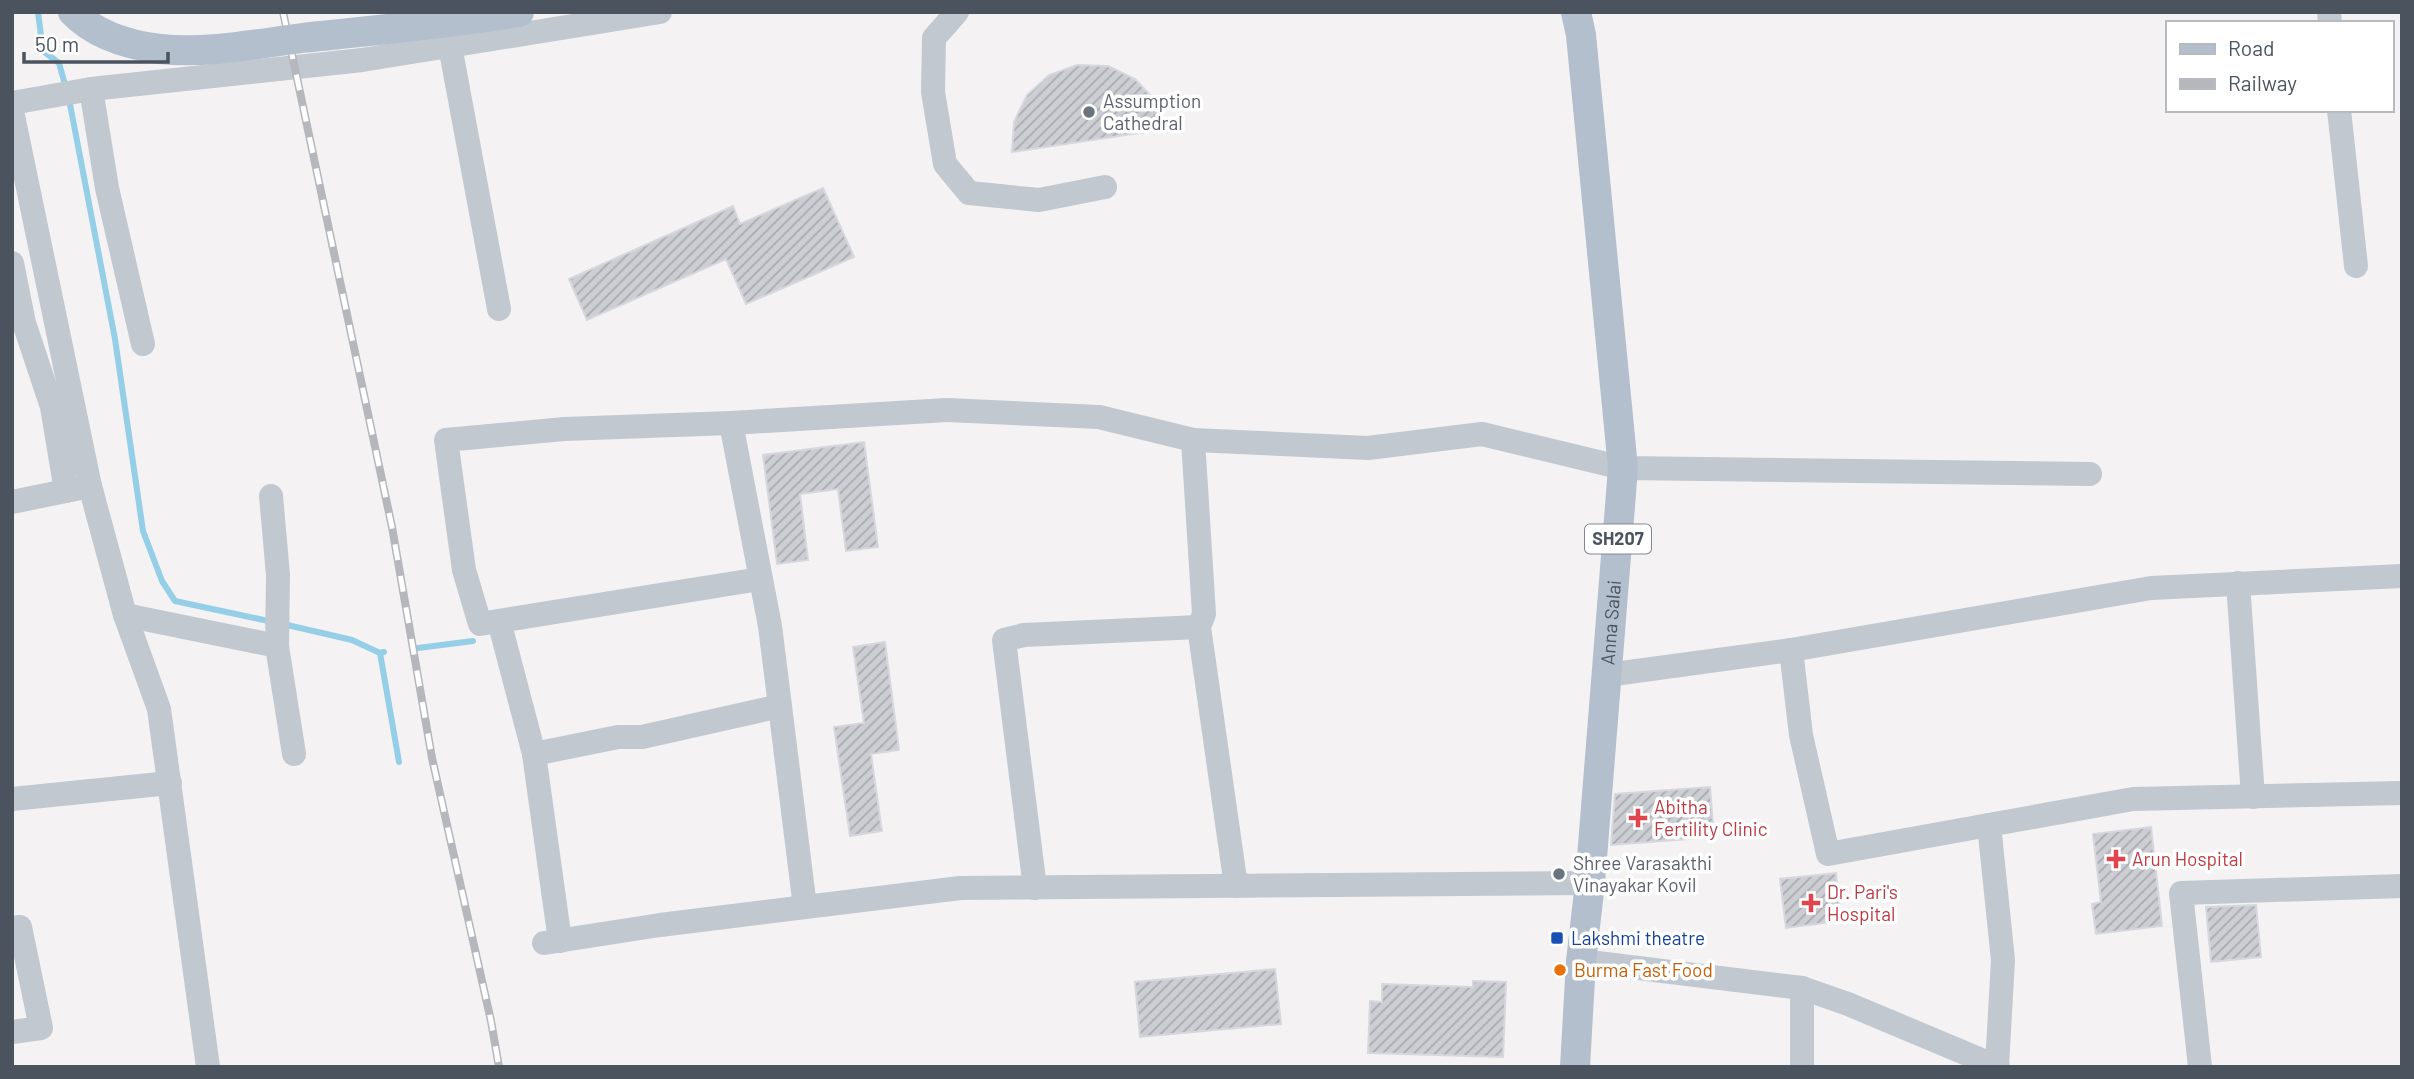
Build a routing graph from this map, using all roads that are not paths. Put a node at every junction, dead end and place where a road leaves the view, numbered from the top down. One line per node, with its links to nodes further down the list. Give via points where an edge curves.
1 (73, 12): 3 (main road, bridge, via 117,39 186,50)
2 (356, 12): 8 (street)
3 (519, 12)
4 (660, 12): 7 (street)
5 (957, 12): 12 (street, via 934,38 933,92 946,164 969,193 1039,200)
6 (1576, 12): 19 (main road, Anna Salai / SH207)
7 (450, 46): 8 (street); 15 (street)
8 (362, 60): 9 (street)
9 (91, 89): 11 (street); 16 (street, via 107,188)
10 (2339, 112): 14 (street)
11 (13, 113): 21 (street)
12 (1105, 187)
13 (12, 263): 21 (street, via 24,323)
14 (2356, 266)
15 (499, 310)
16 (143, 344)
17 (731, 422): 18 (street, via 961,411 1099,417); 25 (street); 28 (street, via 564,429 446,440 464,570 480,624)
18 (1193, 440): 19 (street, via 1368,448 1482,434); 29 (street, via 1204,614)
19 (1623, 468): 20 (street); 32 (main road, Anna Salai / SH207)
20 (2090, 474)
21 (78, 488): 23 (street); 27 (street)
22 (271, 496): 30 (street, via 278,575)
23 (12, 502)
24 (2402, 576): 26 (street)
25 (760, 579): 28 (street); 33 (street)
26 (2238, 583): 31 (street, via 2151,588); 38 (street)
27 (125, 615): 30 (street); 36 (street, via 159,709)
28 (499, 621): 35 (street)
29 (1199, 627): 42 (street); 44 (street, via 1024,635 1004,640)
30 (277, 646): 34 (street)
31 (1791, 650): 32 (street); 40 (street, via 1801,735 1828,854)
32 (1607, 675): 41 (main road, Anna Salai / SH207)
33 (780, 706): 35 (street, via 642,737 618,737); 45 (street)
34 (294, 754)
35 (534, 754): 45 (street, via 552,942)
36 (170, 783): 39 (street); 51 (street)
37 (2402, 793): 38 (street)
38 (2253, 797): 40 (street, via 2133,799)
39 (12, 799)
40 (1989, 825): 50 (street, via 2004,960)
41 (1590, 883): 42 (street); 47 (main road, Anna Salai / SH207)
42 (1236, 886): 44 (street)
43 (2402, 886): 54 (street, via 2181,893)
44 (1035, 888): 45 (street, via 960,888)
45 (805, 907)
46 (12, 928): 49 (street, via 20,927 41,1028)
47 (1581, 961): 48 (street); 52 (main road, Anna Salai / SH207)
48 (1802, 988): 50 (street); 53 (street)
49 (12, 1032)
50 (1998, 1066)
51 (208, 1067)
52 (1576, 1067)
53 (1802, 1067)
54 (2200, 1067)

